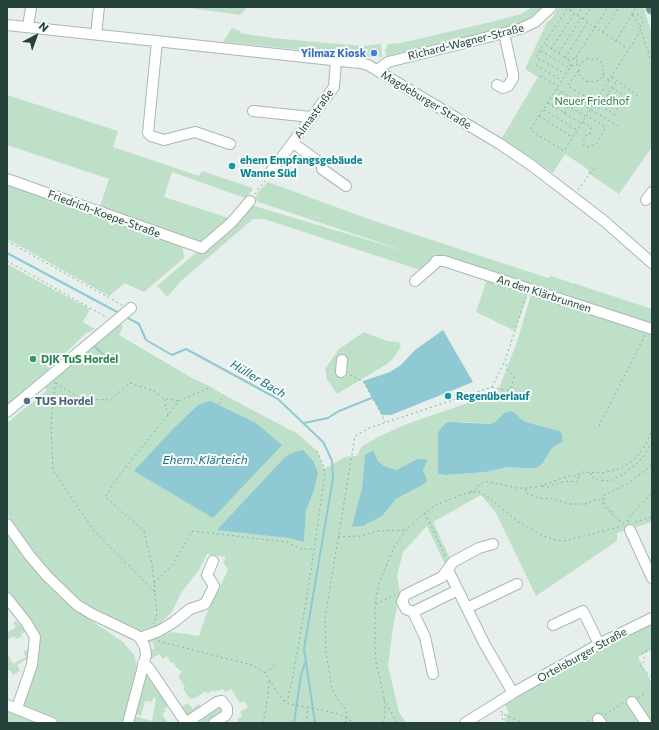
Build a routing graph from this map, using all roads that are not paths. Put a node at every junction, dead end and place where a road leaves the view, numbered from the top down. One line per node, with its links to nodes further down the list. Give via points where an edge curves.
1 (31, 7): 5 (street)
2 (99, 7): 7 (street)
3 (551, 7): 6 (street, Richard-Wagner-Straße, via 527,27)
4 (7, 24): 5 (street, Magdeburger Straße)
5 (28, 27): 7 (street, Magdeburger Straße)
6 (504, 33): 10 (street, Richard-Wagner-Straße, via 388,62); 11 (street, via 513,78 508,86 503,88)
7 (96, 34): 8 (street, Magdeburger Straße)
8 (157, 41): 9 (street, Magdeburger Straße); 15 (street, via 148,133 164,140 195,132)
9 (336, 61): 10 (street, Magdeburger Straße, via 360,63); 13 (street, Almastraße, via 334,87)
10 (377, 70): 20 (street, Magdeburger Straße, via 500,144 603,220)
11 (497, 84)
12 (253, 111): 13 (street)
13 (311, 117): 14 (street, Almastraße)
14 (293, 143): 16 (street, Almastraße); 18 (street, Almastraße)
15 (230, 144)
16 (270, 173)
17 (7, 179): 19 (street, Friedrich-Koepe-Straße, via 202,248 231,223)
18 (346, 186)
19 (250, 201)
20 (652, 263)
21 (415, 281): 23 (street, An den Klärbrunnen, via 437,261 444,261)
22 (131, 309): 26 (street, via 112,320 57,372)
23 (650, 328)
24 (342, 360): 25 (street)
25 (341, 372)
26 (7, 412)
27 (7, 524): 41 (street, via 47,576 77,605)
28 (629, 526): 31 (street)
29 (493, 544): 32 (street, via 479,548 453,562)
30 (213, 561): 41 (street, via 207,576 214,586 205,604 190,609 159,631)
31 (648, 561): 33 (street)
32 (448, 570): 35 (street); 38 (street, via 442,577 405,595 402,602 406,609)
33 (652, 578)
34 (517, 584): 37 (street)
35 (458, 590): 37 (street); 38 (street)
36 (7, 598): 48 (street, via 35,637 32,665)
37 (466, 608): 45 (street)
38 (413, 612): 44 (street, via 424,638)
39 (652, 618): 42 (street, Ortelsburger Straße)
40 (553, 625): 42 (street, via 583,611)
41 (140, 638): 43 (street, via 146,655)
42 (599, 644): 45 (street, Ortelsburger Straße)
43 (143, 663): 50 (street); 51 (street)
44 (433, 674)
45 (513, 693): 53 (street, Ortelsburger Straße)
46 (632, 702): 54 (street)
47 (7, 705): 48 (street)
48 (17, 708): 49 (street)
49 (52, 723)
50 (128, 723)
51 (186, 723): 52 (street, via 222,701 228,708 227,712)
52 (214, 723)
53 (466, 723)
54 (646, 723)

